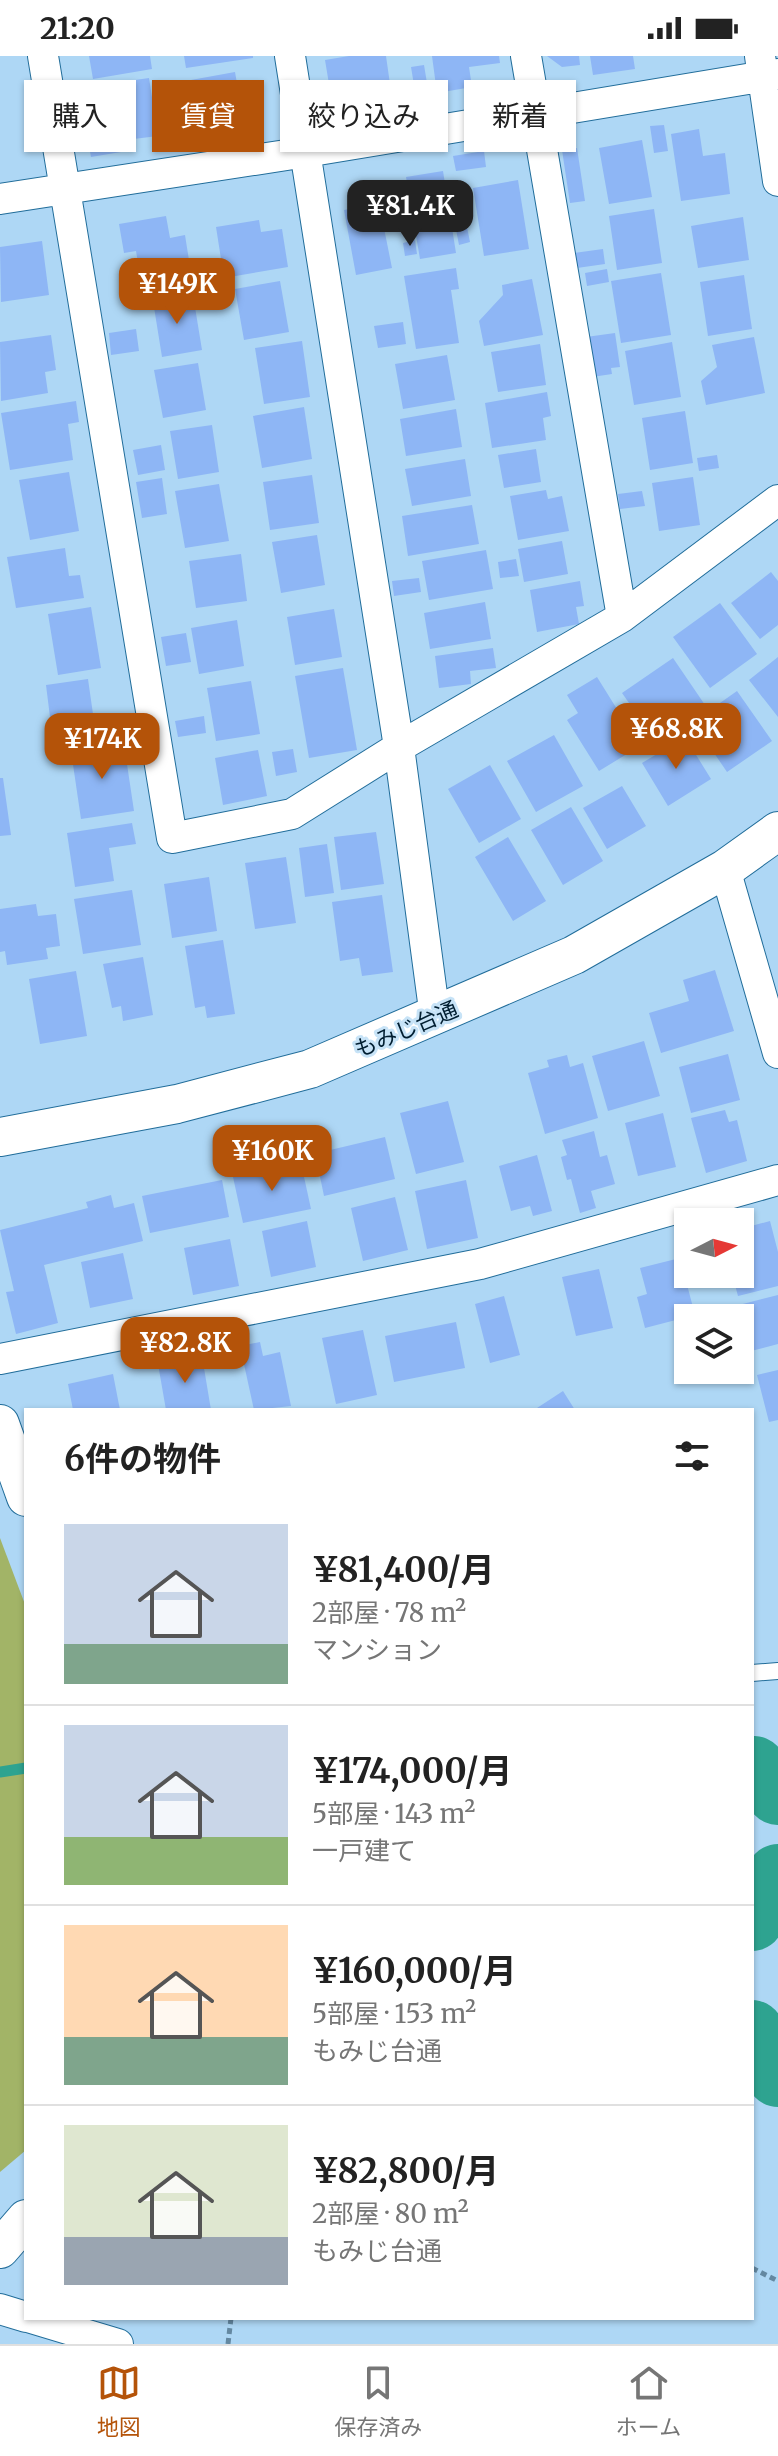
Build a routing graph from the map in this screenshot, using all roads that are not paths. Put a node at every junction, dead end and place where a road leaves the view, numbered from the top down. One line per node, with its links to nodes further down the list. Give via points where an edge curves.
1 (43, 56): 11 (street)
2 (290, 56): 5 (street)
3 (526, 56): 6 (street)
4 (767, 69): 7 (street); 10 (street)
5 (294, 80)
6 (530, 80)
7 (576, 106)
8 (306, 152): 11 (street); 15 (street)
9 (542, 152): 14 (street)
10 (778, 181)
11 (65, 188): 12 (street); 15 (street, via 172,838 292,814)
12 (0, 199)
13 (778, 500): 14 (street)
14 (622, 617): 15 (street)
15 (399, 747): 18 (street)
16 (778, 831): 17 (street, もみじ台通)
17 (725, 869): 18 (street, もみじ台通, via 574,955); 19 (street)
18 (435, 1017): 20 (street, もみじ台通, via 310,1069 177,1104)
19 (776, 1040)
20 (0, 1137)
21 (778, 1180): 22 (street, via 480,1264)
22 (0, 1359)
23 (0, 1424): 24 (street)
24 (24, 1491)
25 (778, 1671): 26 (lane)
26 (754, 1673)
27 (24, 2208): 28 (street)
28 (0, 2218)
29 (24, 2221): 30 (street)
30 (0, 2249)
31 (0, 2309): 32 (street)
32 (24, 2316)
33 (38, 2320): 34 (street)
34 (118, 2344)

